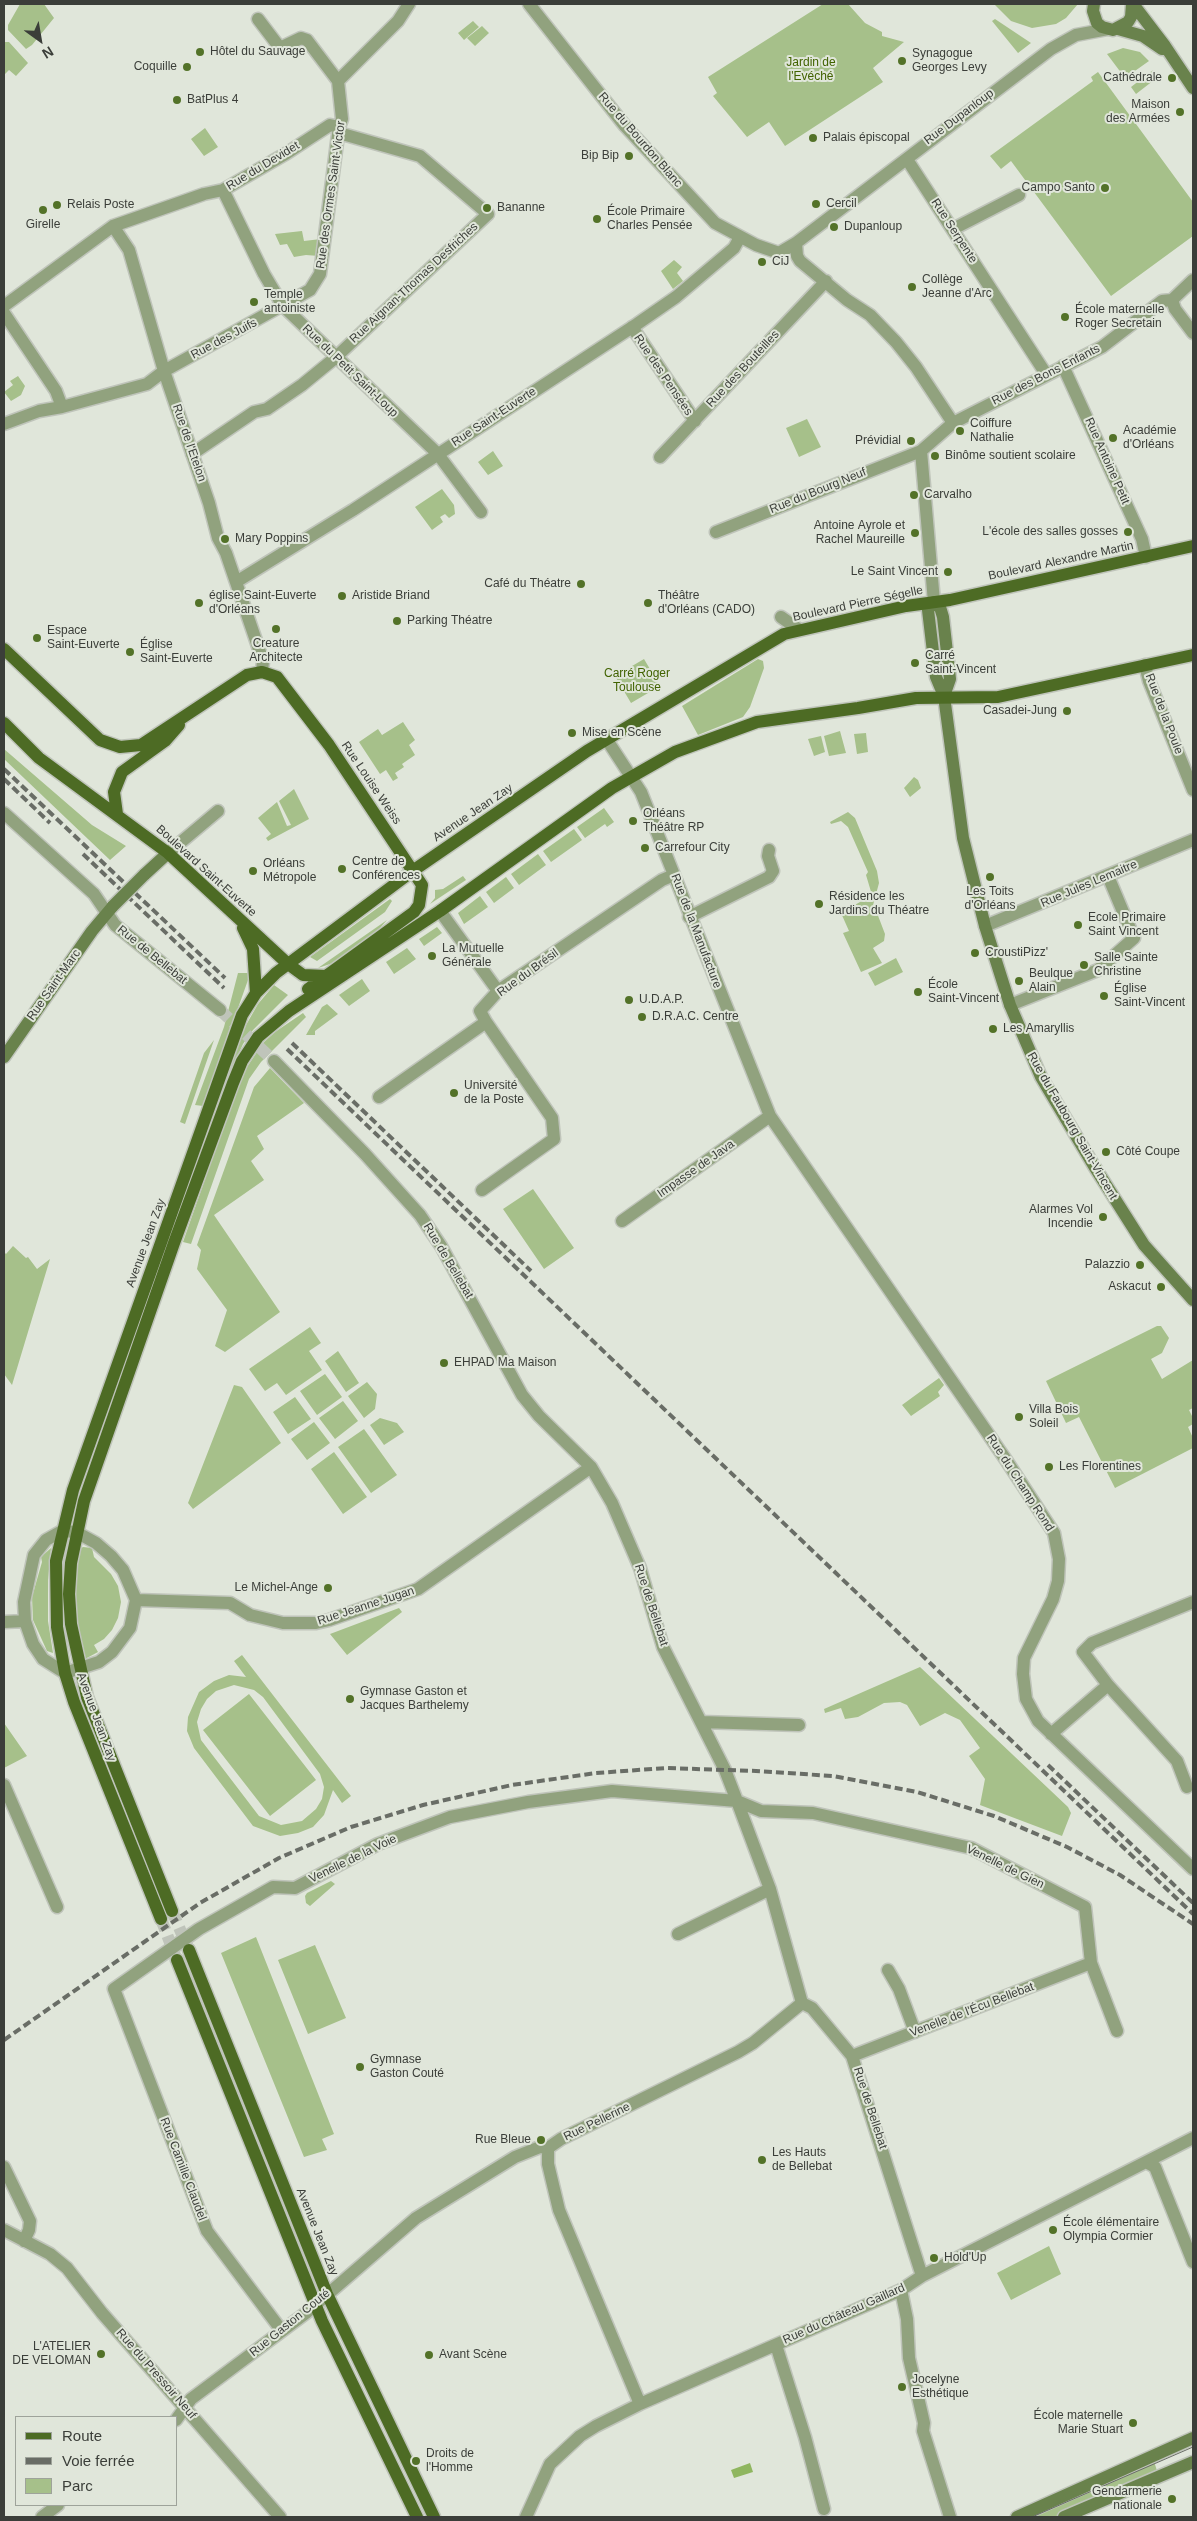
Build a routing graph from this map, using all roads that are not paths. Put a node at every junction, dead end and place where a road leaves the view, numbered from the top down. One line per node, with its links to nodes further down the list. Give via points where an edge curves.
1 (409, 4): 8 (street, via 398,21)
2 (530, 4): 16 (street, Rue du Bourdon Blanc, via 625,126 661,166 715,223)
3 (1094, 4): 6 (main road, via 1094,17 1102,27)
4 (1133, 4): 6 (main road, via 1131,17 1124,27); 7 (main road)
5 (258, 19): 8 (street, via 280,48 302,38 307,40)
6 (1113, 29): 7 (main road, via 1149,39); 17 (street, Rue Dupanloup, via 1076,35 1051,49)
7 (1172, 57): 9 (main road)
8 (338, 81): 10 (street, Rue des Ormes Saint-Victor, via 342,119)
9 (1193, 88)
10 (339, 130): 12 (street, Rue du Devidet, via 330,125); 22 (street, Rue des Ormes Saint-Victor, via 319,278 310,290); 26 (street, Rue Aignan-Thomas Desfriches, via 420,156 488,214)
11 (910, 164): 15 (street, Rue Serpente)
12 (223, 190): 14 (street, Rue du Devidet); 22 (street, Rue du Petit Saint-Loup)
13 (1019, 195): 15 (street)
14 (113, 226): 21 (street, Rue du Devidet); 28 (street, Rue de l'Etelon, via 129,250)
15 (953, 229): 29 (street, Rue Serpente)
16 (740, 237): 17 (street, Rue du Bourdon Blanc, via 772,252 786,250); 24 (street, Rue Saint-Euverte, via 734,248 676,297)
17 (796, 243): 19 (street, via 800,261)
18 (1193, 280): 20 (street, Rue des Bons Enfants)
19 (826, 281): 31 (street, Rue des Bouteilles); 32 (street, via 870,315 896,342)
20 (1167, 300): 25 (street); 27 (street, Rue des Bons Enfants, via 1102,346)
21 (4, 306)
22 (283, 306): 26 (street, Rue du Petit Saint-Loup); 28 (street, Rue des Juifs)
23 (4, 313): 30 (street, via 56,391)
24 (632, 327): 31 (street, Rue des Pensées); 35 (street, Rue Saint-Euverte)
25 (1193, 333)
26 (335, 358): 35 (street, Rue du Petit Saint-Loup); 36 (street, Rue Aignan-Thomas Desfriches, via 267,409 254,412)
27 (1064, 366): 29 (street, Rue des Bons Enfants); 41 (street, Rue Antoine Petit, via 1142,539)
28 (164, 371): 30 (street, Rue des Juifs, via 147,384); 36 (street, Rue de l'Etelon)
29 (1046, 374): 32 (street, Rue des Bons Enfants)
30 (62, 407): 33 (street, Rue des Juifs, via 39,411)
31 (695, 421): 37 (street, Rue des Bouteilles)
32 (954, 423): 34 (street, Rue des Bons Enfants)
33 (4, 424)
34 (921, 451): 39 (street, Rue du Bourg Neuf); 43 (street)
35 (437, 453): 38 (street, Rue du Petit Saint-Loup); 42 (street, Rue Saint-Euverte, via 353,510)
36 (192, 454): 42 (street, Rue de l'Etelon, via 218,538)
37 (660, 457)
38 (481, 512)
39 (716, 532)
40 (1193, 546): 41 (main road, Boulevard Alexandre Martin)
41 (1146, 557): 43 (main road, Boulevard Alexandre Martin)
42 (236, 582): 49 (street, Rue de l'Etelon)
43 (934, 602): 45 (main road, Boulevard Pierre Ségelle); 50 (main road, Rue du Faubourg Saint-Vincent, via 928,610 936,676)
44 (781, 617): 45 (street)
45 (798, 629): 53 (main road, Boulevard Pierre Ségelle, via 770,641)
46 (4, 649): 51 (main road, via 100,740 120,747 141,745)
47 (1193, 655): 48 (main road)
48 (1146, 665): 50 (main road, via 998,697); 57 (street, Rue de la Poule, via 1149,681)
49 (263, 667): 51 (main road); 64 (main road, Rue Louise Weiss, via 277,678 320,732)
50 (944, 696): 54 (main road, via 757,722 675,752); 72 (main road, Rue du Faubourg Saint-Vincent, via 963,838)
51 (189, 714): 60 (main road, via 166,740 122,772 114,792)
52 (4, 723): 60 (main road, Boulevard Saint-Euverte, via 39,758)
53 (607, 740): 55 (street, Rue de la Manufacture); 64 (main road, Avenue Jean Zay)
54 (645, 768): 55 (main road); 56 (street)
55 (630, 776): 56 (street, Rue de la Manufacture); 69 (main road)
56 (638, 787): 65 (street, Rue de la Manufacture)
57 (1193, 790)
58 (218, 812): 63 (street)
59 (4, 813): 67 (street, Rue de Bellebat)
60 (117, 814): 63 (main road, Boulevard Saint-Euverte)
61 (1193, 840): 66 (street, Rue Jules Lemaitre)
62 (769, 850): 70 (street, via 772,871 769,877)
63 (168, 853): 67 (main road, Rue Saint-Marc, bridge); 68 (main road, Boulevard Saint-Euverte)
64 (414, 870): 71 (main road, Rue Louise Weiss, via 422,885 421,896); 73 (main road, Avenue Jean Zay)
65 (674, 875): 70 (street, Rue de la Manufacture); 76 (street, Rue du Brésil)
66 (1108, 876): 72 (street, Rue Jules Lemaitre); 78 (street, via 1134,938 1098,970)
67 (110, 910): 79 (street, Rue de Bellebat, via 115,925); 82 (main road, Rue Saint-Marc)
68 (228, 910): 73 (main road, Boulevard Saint-Euverte); 77 (main road, via 245,931 253,949)
69 (440, 911): 71 (main road); 76 (street)
70 (689, 917): 85 (street, Rue de la Manufacture)
71 (407, 925): 74 (main road, Avenue Jean Zay); 75 (main road)
72 (985, 926): 78 (main road, Rue du Faubourg Saint-Vincent)
73 (288, 964): 75 (main road, Boulevard Saint-Euverte, via 303,975); 77 (main road, Avenue Jean Zay)
74 (350, 971): 75 (main road, Boulevard Saint-Euverte); 81 (main road, Avenue Jean Zay)
75 (325, 976): 81 (main road, via 284,1005)
76 (498, 991): 80 (street, Rue du Brésil, via 480,1011)
77 (256, 993): 90 (main road, Avenue Jean Zay, via 242,1015 76,1481)
78 (1010, 1005): 88 (main road, Rue du Faubourg Saint-Vincent, via 1041,1076 1099,1174 1144,1245)
79 (220, 1010)
80 (486, 1022): 84 (street); 86 (street, via 552,1118 554,1139)
81 (270, 1025): 91 (main road, Avenue Jean Zay, via 249,1049 232,1083 126,1378)
82 (4, 1057)
83 (274, 1061): 89 (street, Rue de Bellebat, via 360,1148 420,1215 441,1246 522,1395)
84 (379, 1097)
85 (770, 1116): 87 (street, Impasse de Java); 101 (street, Rue du Champ Rond, via 1052,1530 1059,1559 1058,1581 1028,1648 1023,1668 1026,1700 1038,1721)
86 (482, 1190)
87 (622, 1221)
88 (1193, 1300)
89 (592, 1467): 92 (street, Rue Jeanne Jugan, via 418,1589 328,1620 283,1624 250,1615 230,1603); 99 (street, Rue de Bellebat, via 612,1503 640,1568 663,1646)
90 (62, 1531): 91 (street); 94 (street, via 46,1540 34,1556 25,1594); 97 (main road, Avenue Jean Zay, via 55,1590)
91 (76, 1532): 92 (street, via 111,1556 123,1570); 96 (main road, Avenue Jean Zay, via 69,1594)
92 (136, 1600): 96 (street, via 130,1628 123,1640 99,1662)
93 (1193, 1602): 98 (street, via 1092,1643 1083,1652)
94 (25, 1621): 95 (street); 97 (street, via 32,1644 43,1659)
95 (4, 1622)
96 (80, 1670): 97 (street); 108 (main road, Avenue Jean Zay, via 86,1696)
97 (65, 1673): 109 (main road, Avenue Jean Zay)
98 (1108, 1685): 101 (street); 103 (street, via 1177,1762)
99 (701, 1722): 100 (street); 104 (street, Rue de Bellebat)
100 (799, 1725)
101 (1051, 1734): 105 (street, Rue du Champ Rond)
102 (4, 1785): 107 (street)
103 (1187, 1787)
104 (737, 1801): 106 (street, Rue de Bellebat); 113 (street, Venelle de Gien, via 761,1811 813,1814 971,1848 1085,1907); 115 (street, Venelle de la Voie, via 612,1790 450,1817 378,1844 295,1888 273,1887 198,1929)
105 (1193, 1869)
106 (770, 1889): 110 (street); 116 (street, Rue de Bellebat)
107 (57, 1907)
108 (172, 1912)
109 (161, 1919)
110 (678, 1934)
111 (189, 1950): 129 (main road, Avenue Jean Zay)
112 (177, 1960): 130 (main road)
113 (1091, 1963): 117 (street, Venelle de Gien); 118 (street, Venelle de l'Écu Bellebat)
114 (888, 1970): 118 (street)
115 (114, 1989): 131 (street, Rue Camille Claudel, via 207,2231)
116 (802, 2003): 119 (street, Rue de Bellebat, via 812,2008); 121 (street, Rue Pellerine, via 738,2052)
117 (1118, 2031)
118 (915, 2032): 119 (street, Venelle de l'Écu Bellebat)
119 (852, 2056): 127 (street, Rue de Bellebat)
120 (1193, 2138): 122 (street, Rue du Château Gaillard)
121 (544, 2148): 129 (street, Rue Gaston Couté, via 515,2157 416,2218); 133 (street, via 559,2210)
122 (1146, 2162): 126 (street, via 1155,2167); 127 (street, Rue du Château Gaillard)
123 (4, 2167): 125 (street, via 30,2221)
124 (4, 2230): 125 (street, Rue du Pressoir Neuf)
125 (24, 2240): 134 (street, Rue du Pressoir Neuf, via 67,2268)
126 (1193, 2262)
127 (922, 2276): 128 (street, Rue du Château Gaillard)
128 (901, 2290): 132 (street, Rue du Château Gaillard); 145 (street, via 907,2319 909,2358 923,2431)
129 (327, 2294): 130 (street, Rue Gaston Couté); 143 (main road, Avenue Jean Zay)
130 (316, 2304): 131 (street, Rue Gaston Couté); 142 (main road)
131 (282, 2331): 134 (street, Rue Gaston Couté)
132 (776, 2344): 133 (street, Rue du Château Gaillard); 139 (street)
133 (640, 2404): 144 (street, Rue du Château Gaillard, via 596,2426 563,2451 550,2464)
134 (185, 2407): 135 (street, Rue Gaston Couté); 141 (street, Rue du Pressoir Neuf)
135 (178, 2417)
136 (1193, 2438): 146 (main road)
137 (1193, 2462): 147 (main road)
138 (57, 2506): 140 (street)
139 (824, 2509)
140 (42, 2517)
141 (280, 2517)
142 (417, 2517)
143 (434, 2517)
144 (526, 2517)
145 (950, 2517)
146 (1017, 2517)
147 (1064, 2517)

